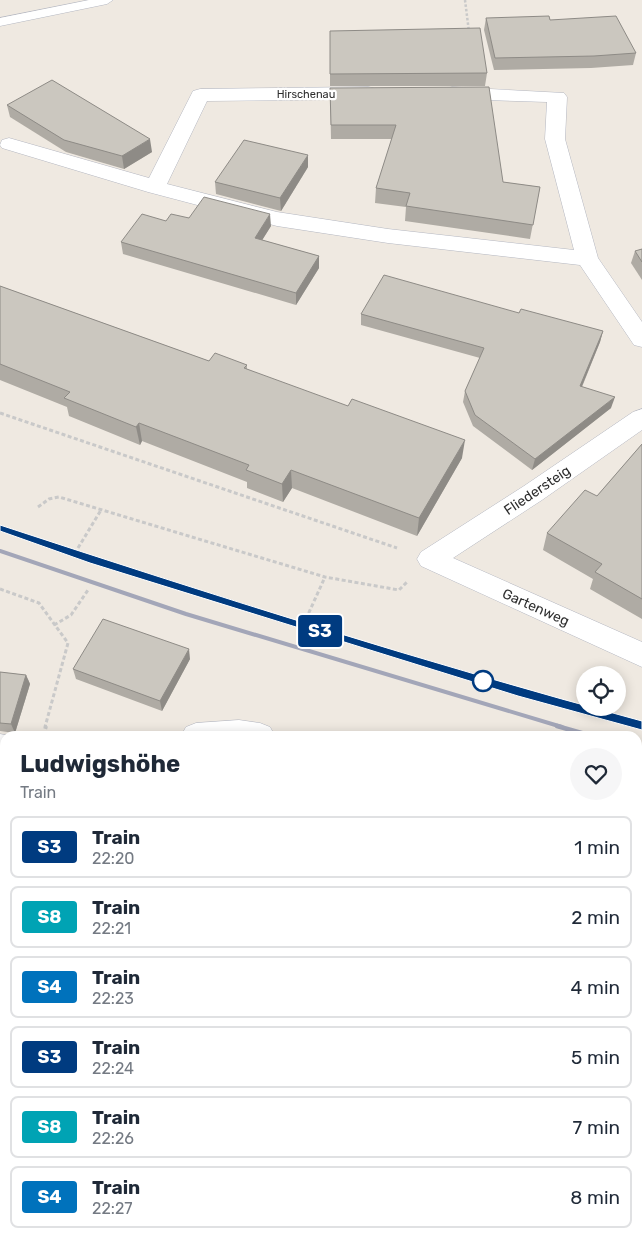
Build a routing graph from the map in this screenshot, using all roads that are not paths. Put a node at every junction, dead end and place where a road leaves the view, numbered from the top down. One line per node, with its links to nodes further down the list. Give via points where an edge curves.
1 (107, 0): 2 (lane)
2 (0, 22)
3 (388, 93): 6 (street, Hirschenau, via 200,95)
4 (437, 93): 7 (street, via 557,97 555,139)
5 (9, 144): 6 (street)
6 (155, 187): 7 (street, via 277,218 388,236)
7 (587, 260): 8 (street)
8 (642, 338)
9 (642, 418): 10 (street, Fliedersteig)
10 (430, 559): 11 (street, Gartenweg)
11 (642, 654)

